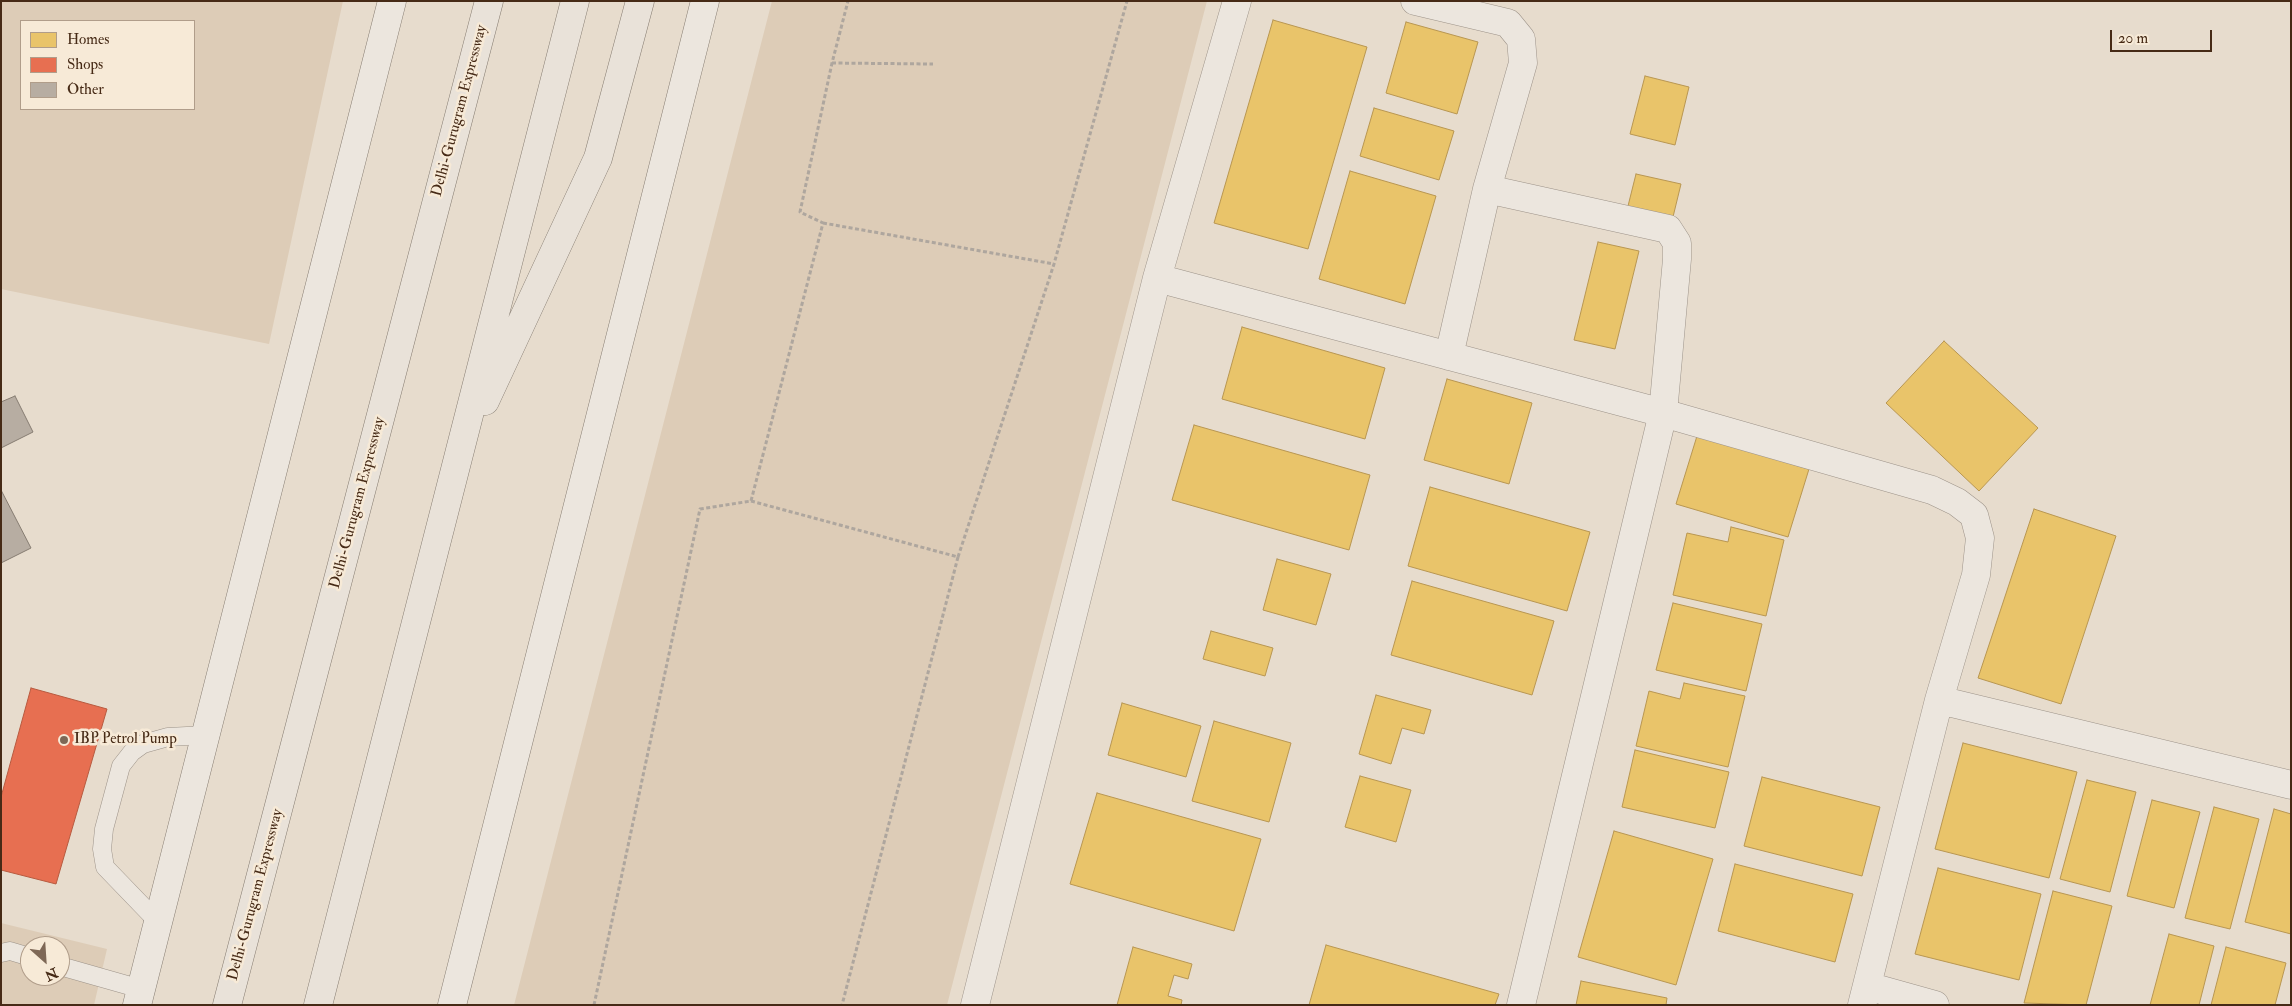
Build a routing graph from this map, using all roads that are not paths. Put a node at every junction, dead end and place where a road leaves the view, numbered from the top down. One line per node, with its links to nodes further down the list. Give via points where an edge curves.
1 (392, 1): 14 (street)
2 (489, 1): 22 (highway, Delhi-Gurugram Expressway)
3 (575, 1): 12 (highway)
4 (640, 1): 12 (highway, via 598,158)
5 (705, 1): 24 (street)
6 (1237, 1): 9 (street)
7 (1415, 1): 8 (street, via 1508,23 1521,39 1523,62)
8 (1487, 189): 10 (street); 11 (street, via 1668,229 1676,244 1677,259)
9 (1157, 278): 10 (street); 25 (street)
10 (1449, 356): 11 (street)
11 (1664, 413): 13 (street, via 1932,490 1974,515 1980,538 1976,575); 26 (street)
12 (456, 463): 23 (highway)
13 (1938, 700): 15 (street); 20 (street)
14 (206, 734): 16 (street); 16 (lane, via 168,737 143,744 132,752 121,766 104,828 102,849 106,867)
15 (2291, 785)
16 (158, 922): 21 (street)
17 (1, 953): 18 (lane)
18 (20, 954)
19 (70, 970): 21 (lane)
20 (1865, 995): 27 (street)
21 (139, 997)
22 (227, 1005)
23 (318, 1005)
24 (452, 1005)
25 (976, 1005)
26 (1521, 1005)
27 (1935, 1005)

